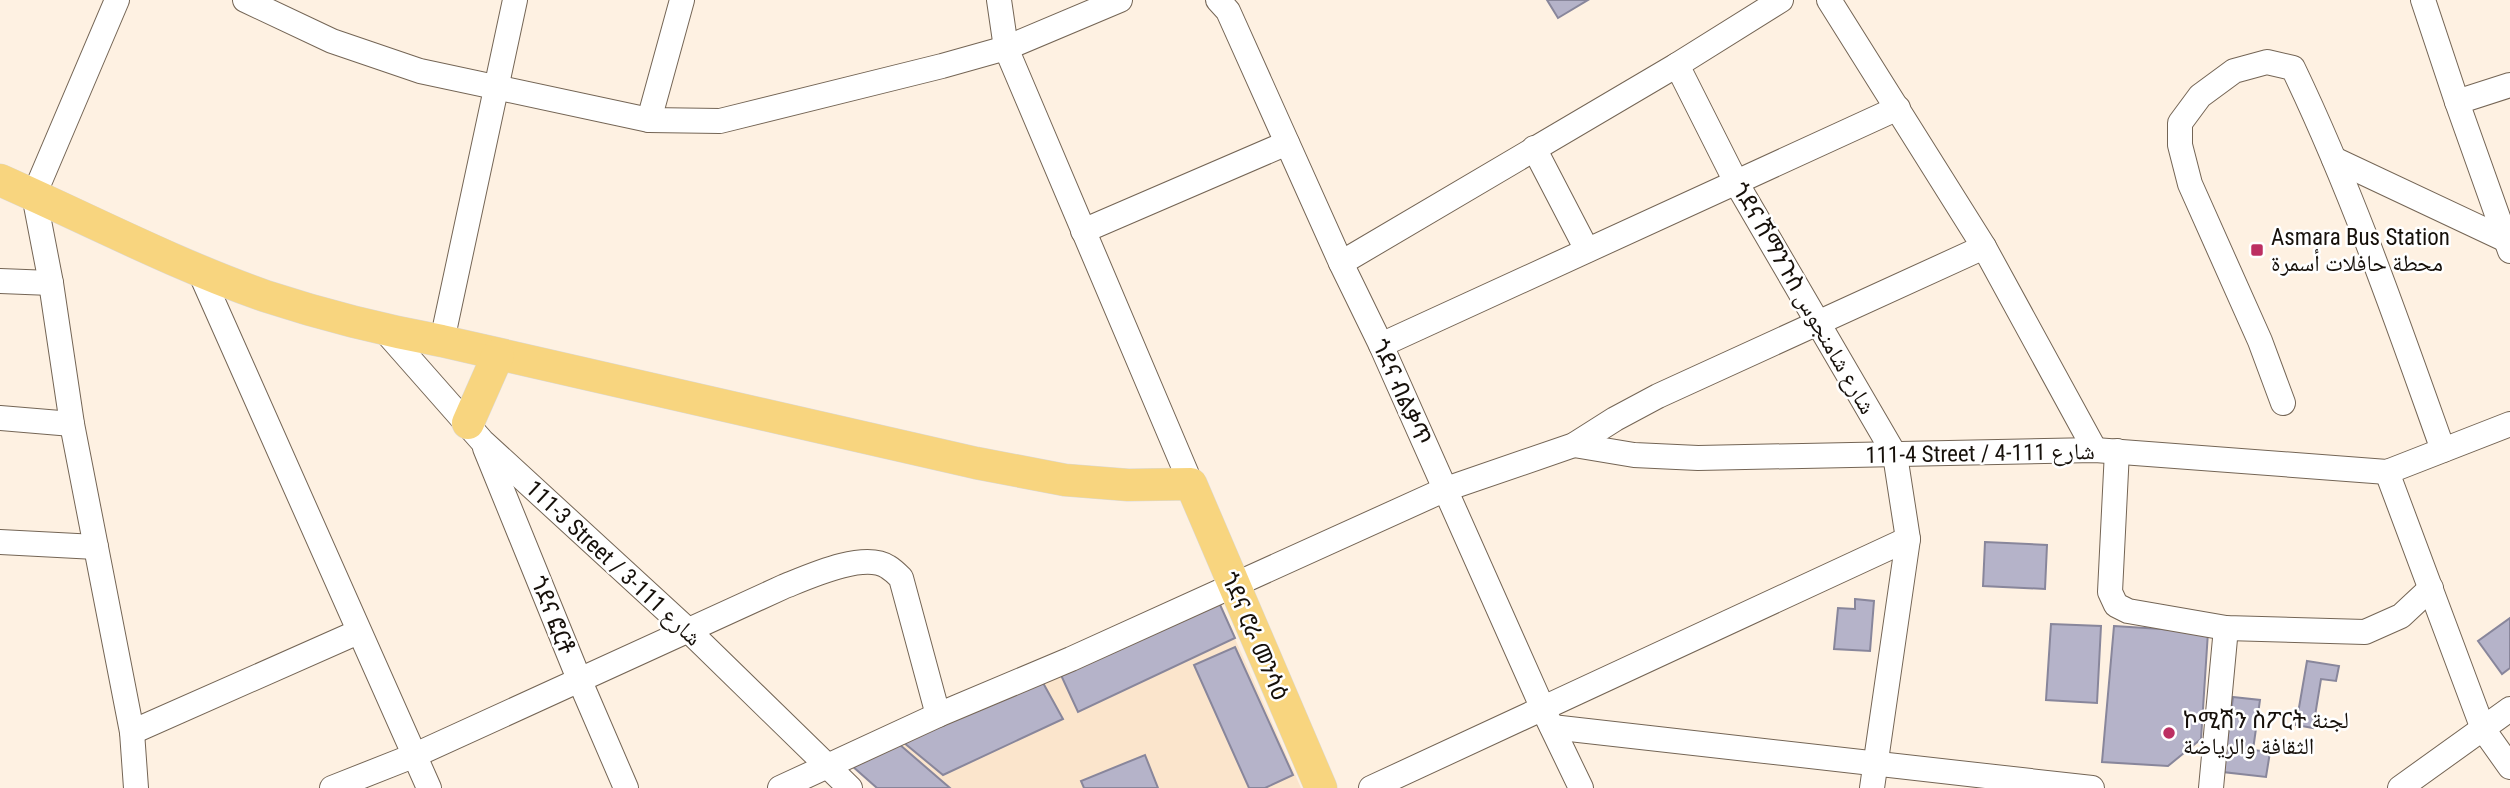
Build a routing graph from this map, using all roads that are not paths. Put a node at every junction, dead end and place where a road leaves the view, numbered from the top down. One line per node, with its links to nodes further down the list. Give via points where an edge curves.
1 (117, 0): 23 (street)
2 (245, 0): 14 (street, via 332,41 420,71)
3 (515, 0): 14 (street)
4 (682, 0): 17 (street)
5 (999, 0): 11 (street)
6 (1120, 0): 11 (street)
7 (1218, 0): 18 (street, ጎደና ብልቃጥ, via 1228,11)
8 (1781, 0): 12 (street)
9 (1829, 0): 16 (street)
10 (2423, 0): 15 (street)
11 (1006, 48): 17 (street, via 720,121); 24 (street)
12 (1677, 65): 19 (street); 22 (street, ጎደና ሽማንጉስ شارع شامنجوس)
13 (2510, 85): 15 (street)
14 (495, 88): 17 (street); 34 (street)
15 (2457, 102): 25 (street)
16 (1898, 108): 22 (street); 26 (street)
17 (649, 120)
18 (1287, 142): 24 (street); 28 (street, ጎደና ብልቃጥ)
19 (1534, 148): 27 (street); 28 (street)
20 (2334, 159): 25 (street); 37 (street, via 2293,68 2267,62 2234,71 2200,96 2180,123 2179,145 2190,184); 44 (street)
21 (0, 180): 23 (main road)
22 (1737, 184): 27 (street); 32 (street, ጎደና ሽማንጉስ شارع شامنجوس)
23 (34, 195): 29 (main road); 31 (street)
24 (1083, 230): 47 (street)
25 (2508, 246)
26 (1984, 247): 32 (street); 43 (street)
27 (1587, 250): 35 (street)
28 (1342, 264): 35 (street, ጎደና ብልቃጥ)
29 (200, 270): 33 (main road, via 266,296); 56 (street)
30 (0, 281): 31 (street)
31 (51, 283): 39 (street)
32 (1819, 323): 42 (street, via 1658,396); 45 (street, ጎደና ሽማንጉስ شارع شامنجوس)
33 (385, 331): 34 (main road); 41 (street, 111-3 Street / شارع 111-3)
34 (442, 341): 36 (main road)
35 (1381, 345): 48 (street, ጎደና ብልቃጥ)
36 (498, 355): 41 (main road); 47 (main road, via 1065,480)
37 (2283, 403)
38 (0, 418): 39 (street)
39 (72, 424): 51 (street)
40 (2510, 424): 44 (street)
41 (475, 432): 55 (street, 111-3 Street / شارع 111-3); 57 (street, ጎደና ፎርቶ)
42 (1574, 445): 45 (street, 111-4 Street / شارع 111-4, via 1634,455 1698,458); 48 (street)
43 (2106, 450): 45 (street, 111-4 Street / شارع 111-4); 46 (street, 111-4 Street / شارع 111-4); 54 (street, via 2110,592 2116,605)
44 (2443, 450): 46 (street)
45 (1895, 455): 49 (street, ጎደና ሽማንጉስ شارع شامنجوس)
46 (2387, 472): 53 (street)
47 (1191, 484): 52 (main road, ጎደና ሮራ መንሳዕ)
48 (1446, 489): 52 (street); 60 (street, ጎደና ብልቃጥ)
49 (1908, 539): 60 (street); 64 (street, ጎደና ሽማንጉስ شارع شامنجوس)
50 (0, 542): 51 (street)
51 (96, 547): 62 (street)
52 (1233, 586): 59 (street); 73 (main road, ጎደና ሮራ መንሳዕ)
53 (2431, 588): 54 (street, via 2401,616 2365,632); 61 (street)
54 (2226, 628): 78 (street)
55 (689, 631): 57 (street); 59 (street, via 840,566 887,565 901,578); 66 (street, 111-3 Street / شارع 111-3)
56 (358, 632): 62 (street); 63 (street)
57 (579, 679): 63 (street); 70 (street, ጎደና ፎርቶ)
58 (2510, 709): 61 (street)
59 (939, 715): 66 (street)
60 (1548, 718): 64 (street); 74 (street); 75 (street, ጎደና ብልቃጥ)
61 (2483, 729): 65 (street); 79 (street)
62 (132, 732): 67 (street)
63 (412, 756): 68 (street); 69 (street)
64 (1876, 762): 76 (street, ጎደና ሽማንጉስ شارع شامنجوس); 77 (street)
65 (2510, 767)
66 (820, 775): 71 (street); 72 (street, 111-3 Street / شارع 111-3)
67 (136, 788)
68 (332, 788)
69 (429, 788)
70 (626, 788)
71 (780, 788)
72 (850, 788)
73 (1321, 788)
74 (1371, 788)
75 (1581, 788)
76 (1872, 788)
77 (2092, 788)
78 (2211, 788)
79 (2400, 788)

